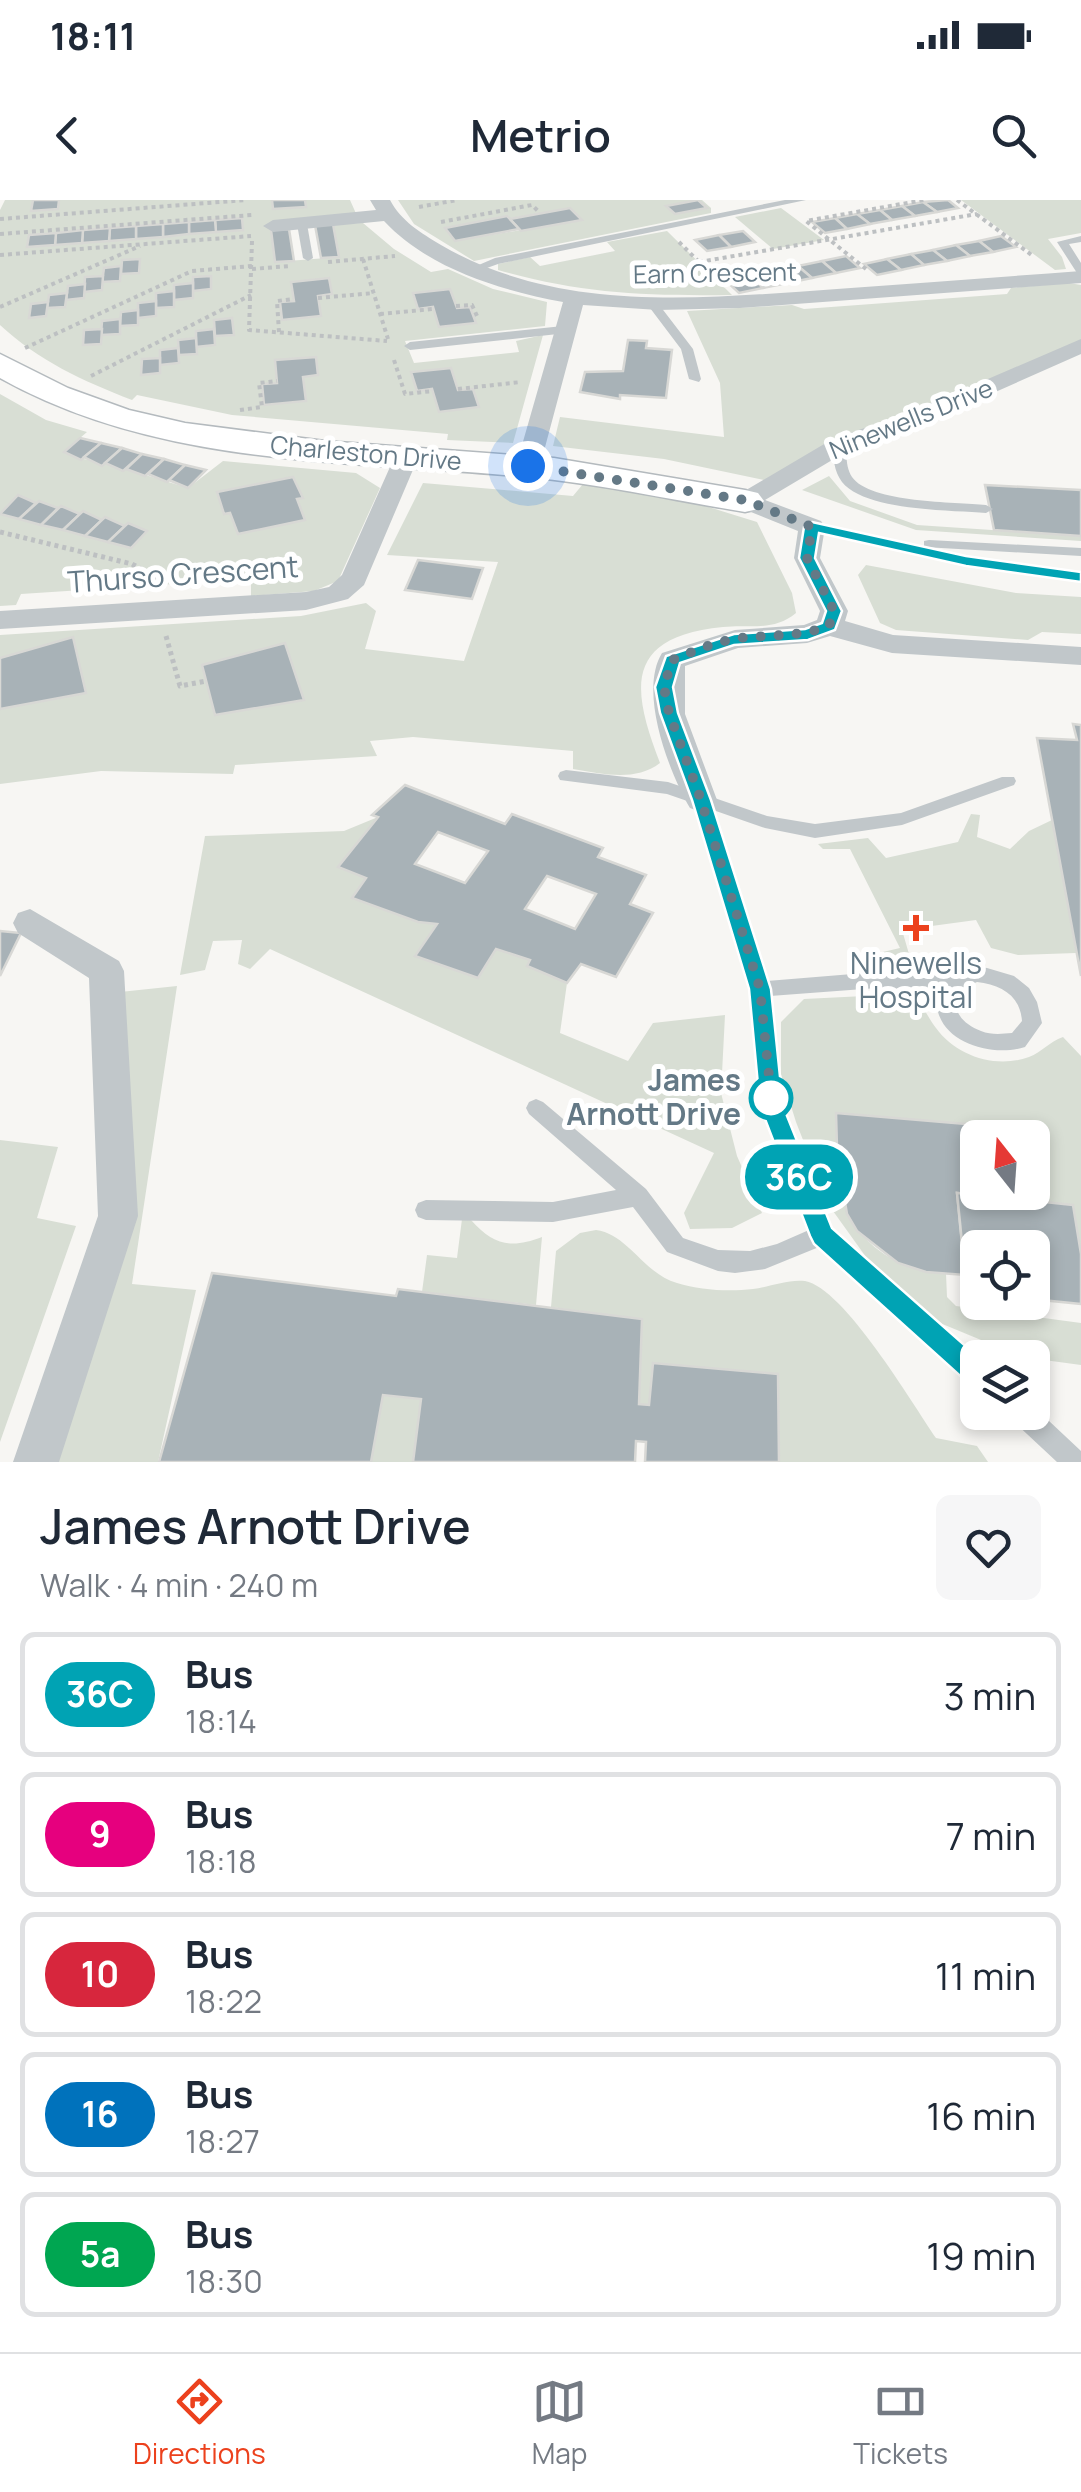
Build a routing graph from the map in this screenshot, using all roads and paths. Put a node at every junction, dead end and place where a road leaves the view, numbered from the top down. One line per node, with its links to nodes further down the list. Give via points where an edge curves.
1 (249, 200): 11 (path); 12 (path)
2 (710, 200): 9 (lane)
3 (801, 200): 6 (lane)
4 (924, 200): 19 (path, via 806,222)
5 (957, 200): 10 (path)
6 (767, 203): 9 (lane)
7 (384, 208): 13 (street); 15 (street, Earn Crescent)
8 (540, 213): 15 (path, via 532,205)
9 (727, 214): 26 (lane)
10 (976, 214): 19 (path); 27 (path)
11 (253, 215): 16 (path); 17 (path)
12 (0, 219)
13 (302, 224): 14 (street); 23 (lane)
14 (272, 226)
15 (405, 231): 26 (street, Earn Crescent)
16 (0, 234)
17 (253, 236): 21 (path); 25 (path)
18 (1081, 239): 27 (lane, via 1062,242)
19 (828, 240): 24 (path)
20 (678, 241): 24 (path)
21 (146, 244): 22 (path); 35 (path)
22 (0, 255)
23 (308, 258)
24 (699, 262): 33 (path)
25 (252, 266): 29 (path); 43 (path, via 192,271)
26 (474, 270): 32 (street, Earn Crescent)
27 (1075, 276): 33 (street, Earn Crescent)
28 (374, 293): 30 (path)
29 (251, 295): 39 (path, via 250,330); 48 (path)
30 (318, 298)
31 (294, 299): 39 (path, via 276,301)
32 (575, 299): 34 (street, Earn Crescent); 38 (street)
33 (740, 302): 34 (street, Earn Crescent)
34 (653, 304): 44 (lane, via 687,349)
35 (0, 307)
36 (433, 309): 37 (path)
37 (380, 314)
38 (563, 330): 41 (lane); 46 (street)
39 (280, 332): 40 (path)
40 (388, 341)
41 (410, 346)
42 (1081, 346): 50 (street, Ninewells Drive)
43 (6, 359): 48 (street, Charleston Drive)
44 (694, 380)
45 (277, 381): 49 (path, via 258,383 262,407 242,409)
46 (550, 384): 47 (path); 52 (street)
47 (458, 389)
48 (52, 395): 49 (street, Charleston Drive, via 120,418)
49 (214, 437): 51 (street, Charleston Drive)
50 (840, 446): 53 (street, Ninewells Drive); 54 (lane, via 839,464 855,488 904,501)
51 (406, 458): 52 (street, Charleston Drive); 60 (street, Thurso Crescent, via 354,579 338,593 306,601)
52 (528, 466): 53 (street, Charleston Drive)
53 (745, 500): 55 (street, Charleston Drive)
54 (986, 509)
55 (812, 527): 57 (lane); 62 (street, via 807,558 834,611)
56 (0, 532): 60 (path, via 132,564)
57 (884, 543): 58 (lane); 59 (lane)
58 (1081, 552)
59 (1081, 577)
60 (166, 597): 61 (street, Thurso Crescent); 64 (path, via 180,686)
61 (0, 620)
62 (829, 626): 63 (street, via 892,644); 67 (street, via 808,634 734,639 672,660 664,687 669,713)
63 (1081, 656)
64 (206, 682)
65 (566, 776): 67 (lane, via 668,788)
66 (1008, 781): 67 (lane, via 902,818 816,830 765,822)
67 (701, 800): 70 (lane)
68 (30, 924): 77 (street, via 106,970 118,1216)
69 (953, 983): 69 (lane, via 976,974 1018,988 1032,1011 1027,1034 992,1044 965,1034 945,1002); 70 (lane, via 877,980)
70 (760, 989): 74 (lane, via 772,1106)
71 (536, 1108): 72 (lane)
72 (638, 1196): 73 (lane, via 552,1212); 74 (lane, via 675,1245 732,1265 759,1263)
73 (426, 1210)
74 (822, 1236): 75 (lane)
75 (960, 1358)
76 (1041, 1430): 78 (lane)
77 (36, 1462)
78 (1075, 1462)

